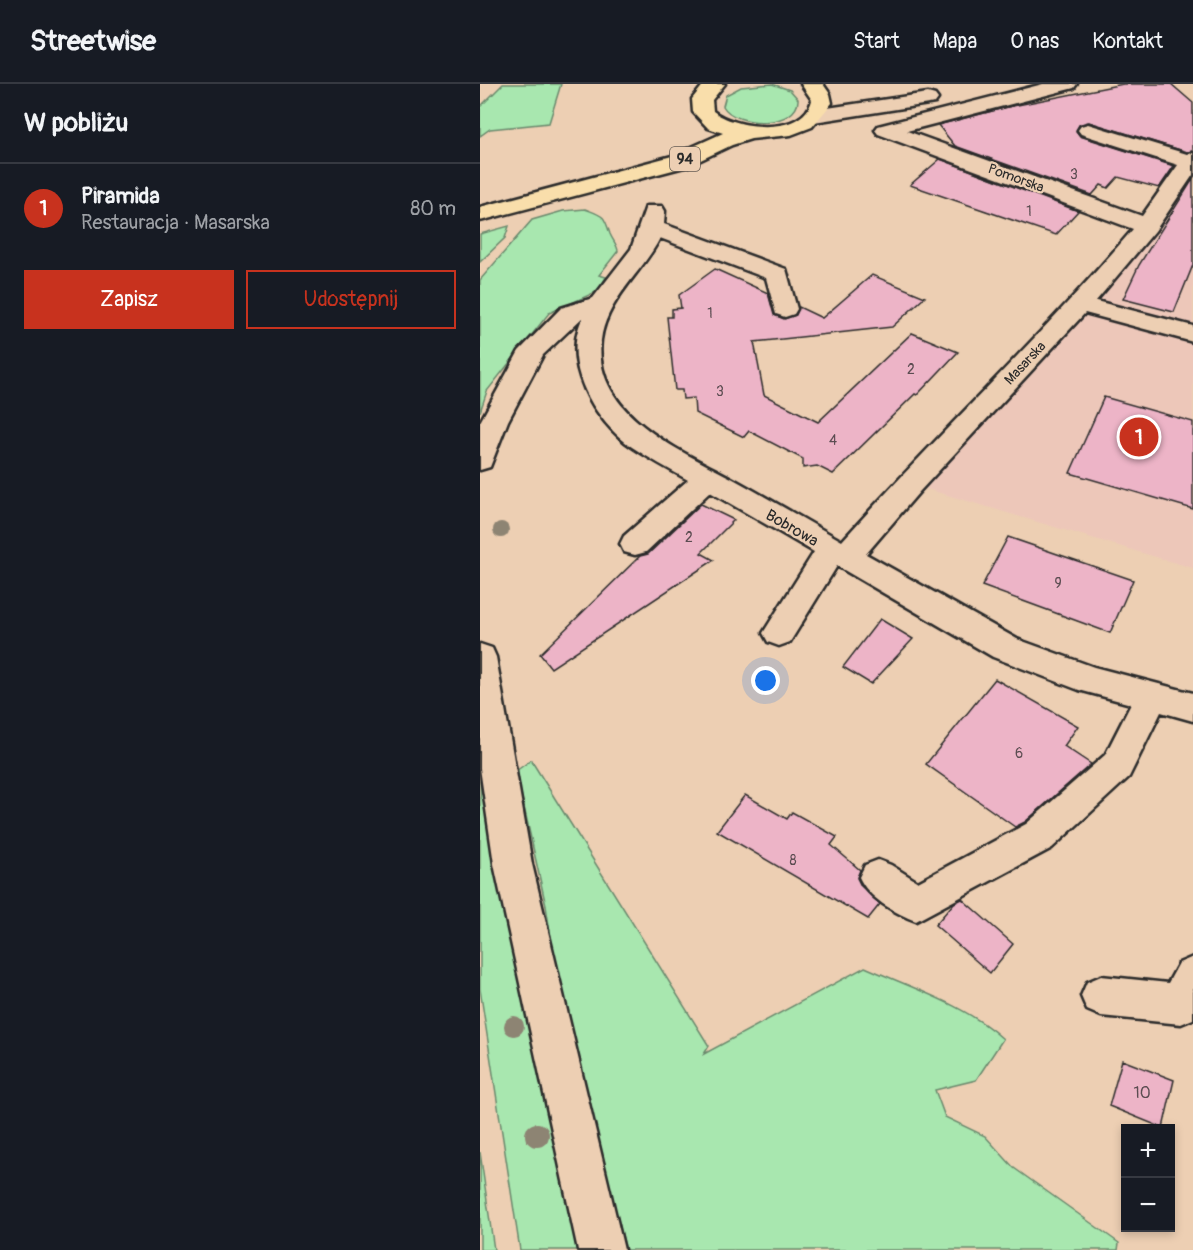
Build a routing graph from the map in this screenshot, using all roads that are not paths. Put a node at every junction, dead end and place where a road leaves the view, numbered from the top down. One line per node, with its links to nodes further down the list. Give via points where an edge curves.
1 (715, 84): 5 (main road, via 700,100)
2 (1066, 84): 11 (street, Pomorska, via 885,130)
3 (815, 87): 4 (main road, via 822,103); 4 (street, via 865,94 946,89 908,104)
4 (814, 116): 7 (main road, 94, via 782,131)
5 (706, 117): 7 (main road, 94, via 723,127); 9 (main road, 94, via 703,126 682,142)
6 (1088, 130): 8 (street)
7 (747, 133): 9 (main road, 94, via 680,161)
8 (1192, 161): 11 (street, Masarska)
9 (620, 176): 10 (main road, 94)
10 (480, 214)
11 (1147, 226): 13 (street, Masarska)
12 (603, 303): 14 (street, Bobrowa, via 635,263 654,219 777,274); 16 (street, via 570,313 532,351 494,421); 17 (street, Bobrowa, via 588,340 590,368 600,397 640,439)
13 (1080, 304): 15 (street); 19 (street, Masarska, via 910,484)
14 (785, 309)
15 (1193, 334)
16 (480, 460)
17 (707, 479): 18 (street); 19 (street, Bobrowa)
18 (635, 544)
19 (838, 554): 20 (street, Masarska); 22 (street, Bobrowa, via 1005,648 1091,680)
20 (779, 633)
21 (480, 657): 27 (street, via 513,864)
22 (1152, 696): 23 (street, Bobrowa); 24 (street, via 1117,766 1039,836 916,903)
23 (1193, 707)
24 (878, 877)
25 (1188, 985): 26 (street, via 1181,1004)
26 (1101, 996)
27 (601, 1250)

